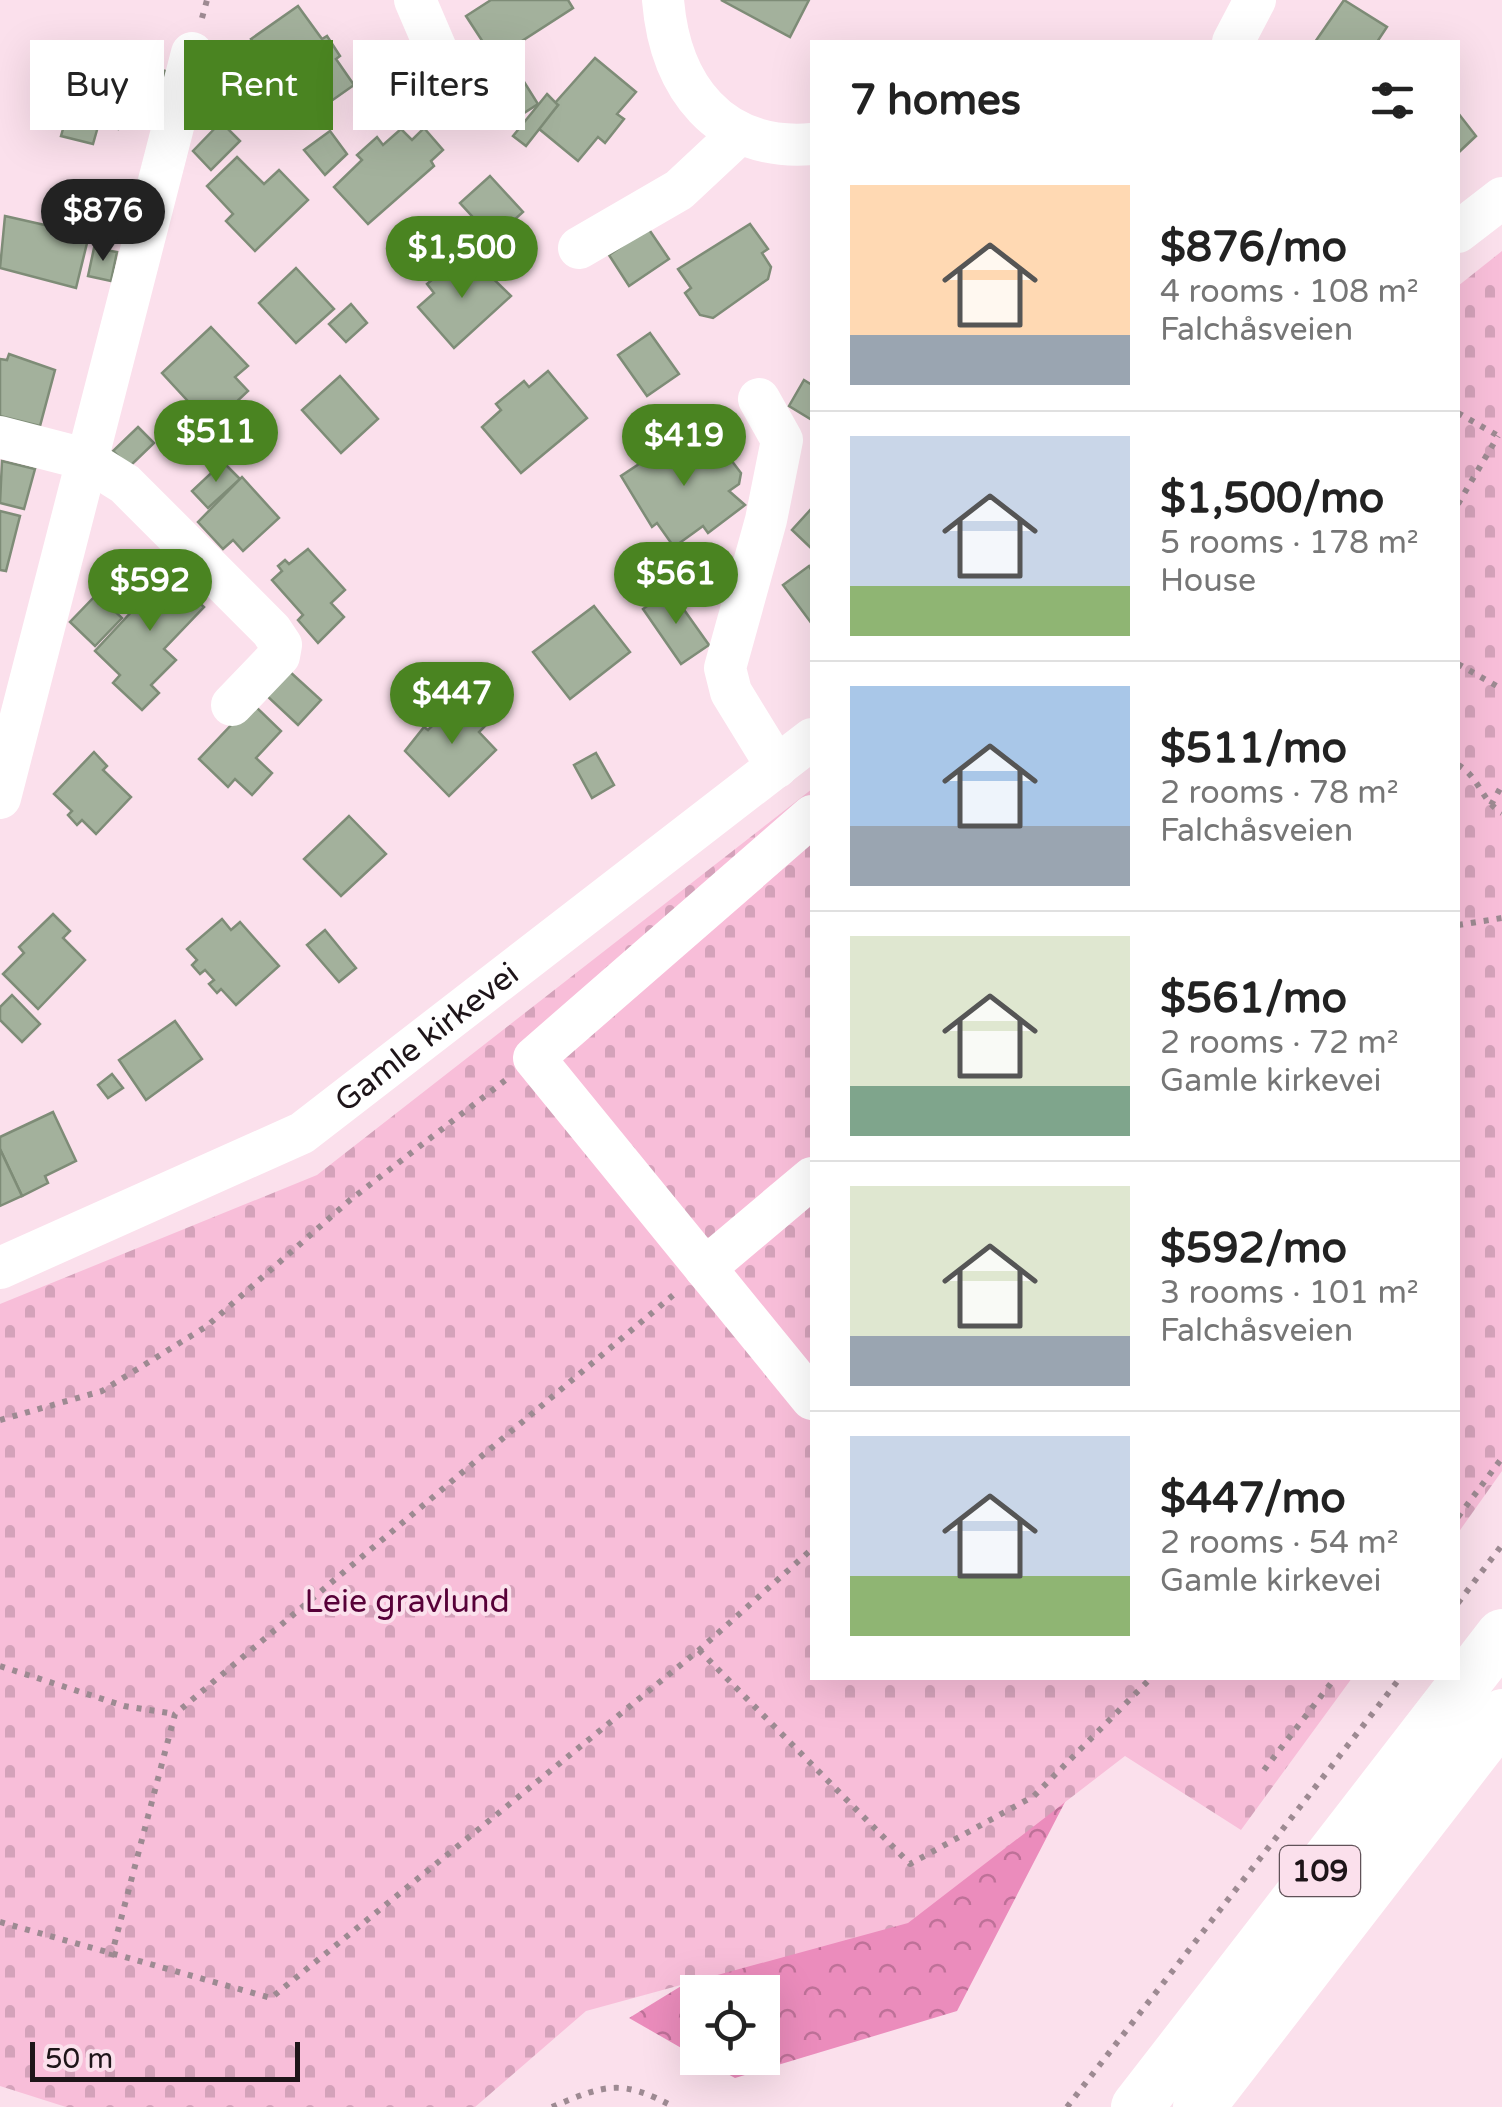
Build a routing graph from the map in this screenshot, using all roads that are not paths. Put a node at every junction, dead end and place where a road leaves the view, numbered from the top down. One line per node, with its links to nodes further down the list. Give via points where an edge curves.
1 (414, 0): 4 (street)
2 (663, 0): 7 (street, via 681,76)
3 (1255, 0): 5 (street)
4 (432, 40)
5 (1233, 40)
6 (184, 83): 14 (street)
7 (740, 133): 8 (street); 11 (street, via 679,190)
8 (810, 144)
9 (1502, 198): 10 (street)
10 (1460, 230)
11 (579, 248)
12 (759, 399): 16 (street, via 782,440 725,668 731,692)
13 (0, 437): 14 (street)
14 (85, 459): 15 (street, via 157,511 282,645 280,656); 17 (street)
15 (232, 705)
16 (798, 761): 20 (street, Gamle kirkevei, via 302,1134)
17 (0, 798)
18 (810, 818): 21 (street, via 534,1058)
19 (810, 1180): 21 (street)
20 (0, 1268)
21 (705, 1268): 22 (street)
22 (810, 1397)
23 (1502, 1635): 25 (main road, 109)
24 (1502, 1715): 26 (main road, 109)
25 (1137, 2107)
26 (1200, 2107)

